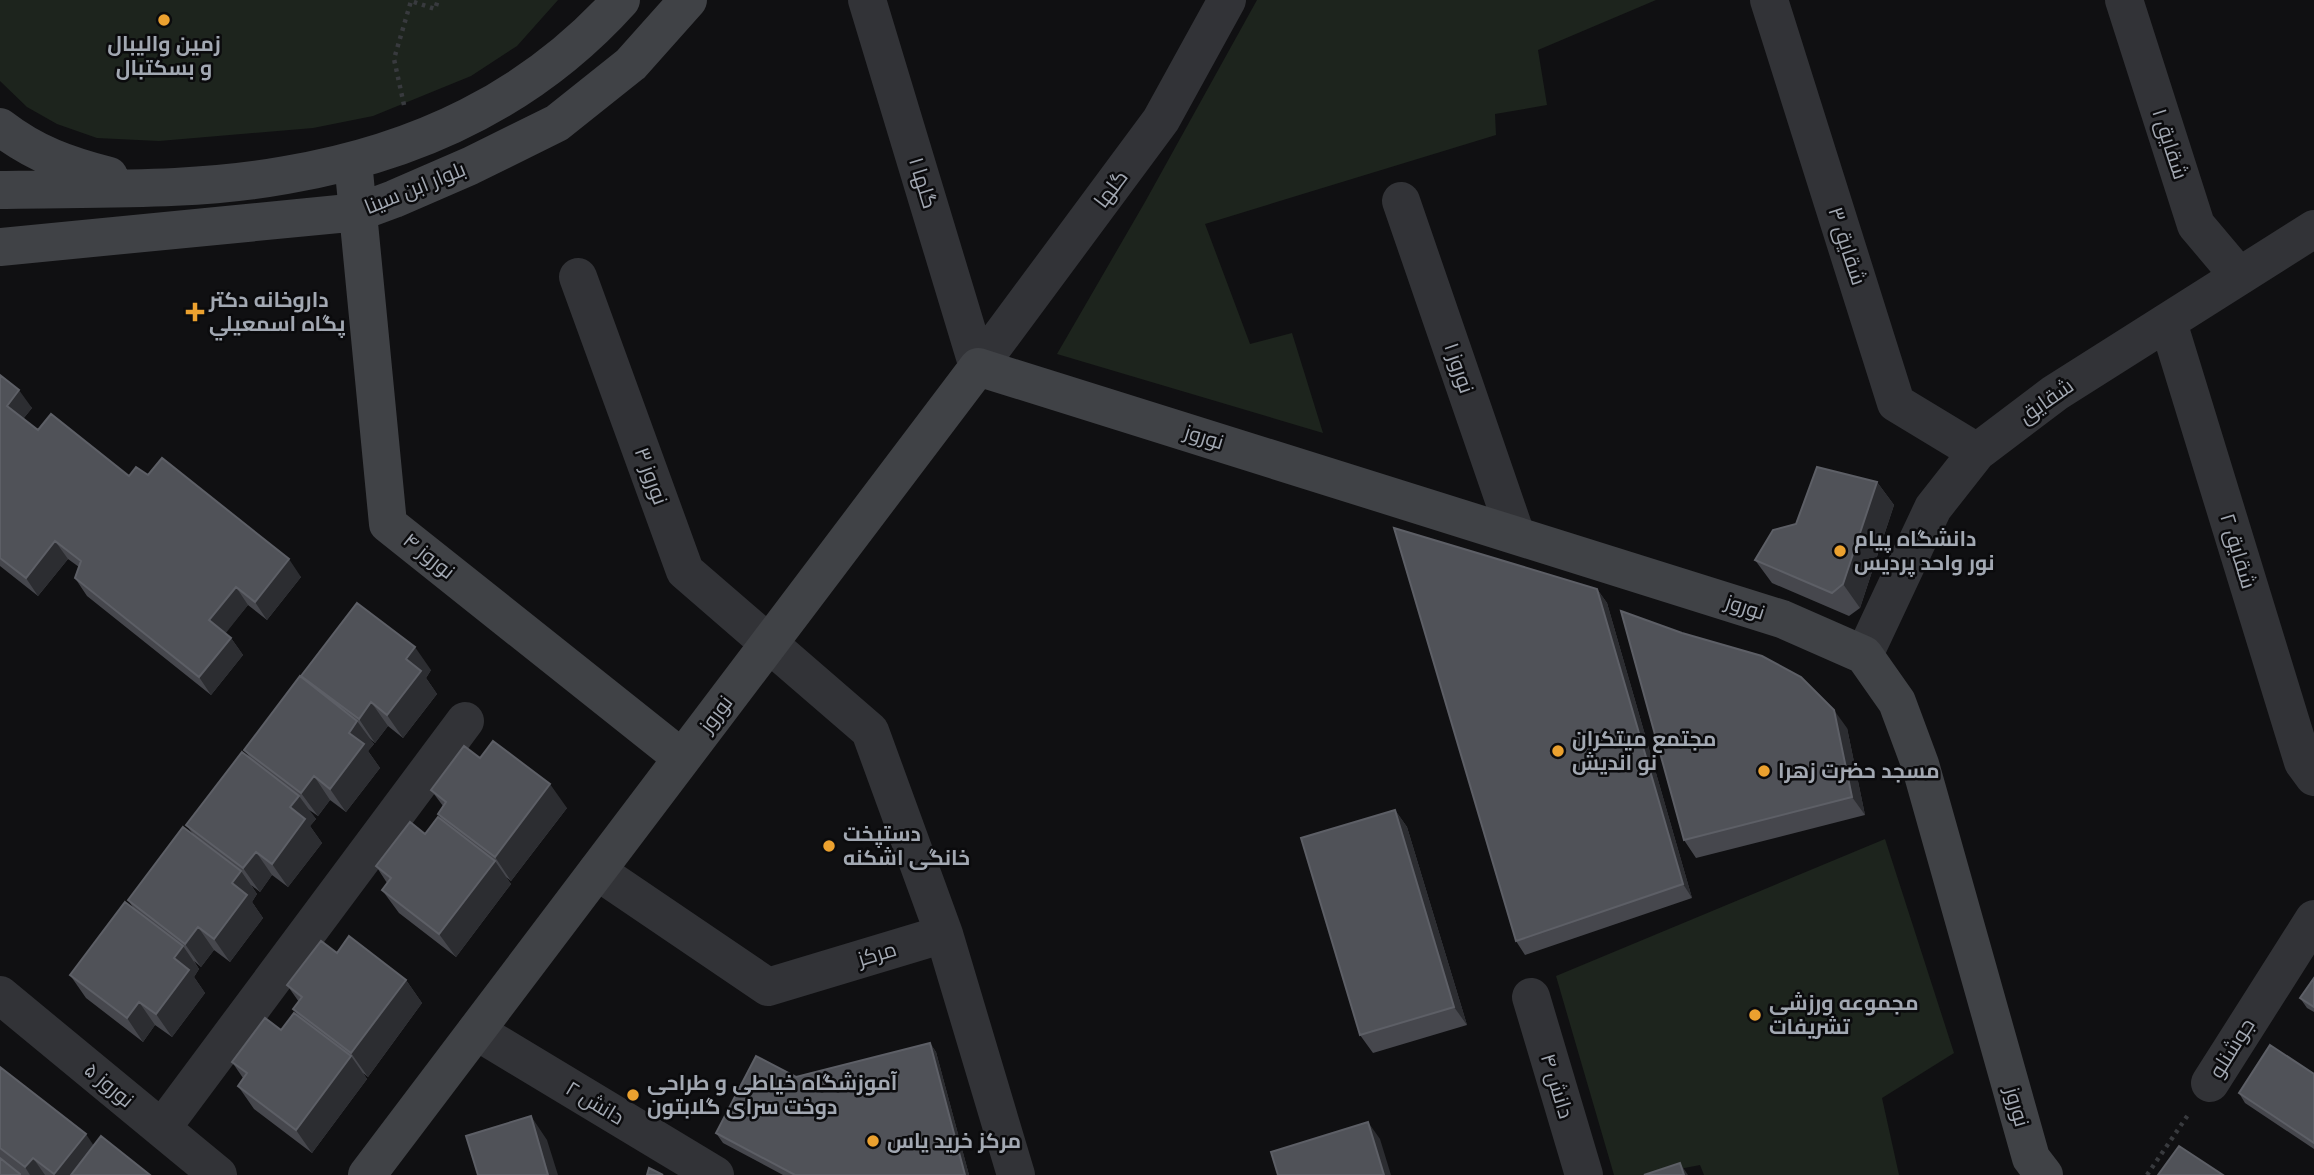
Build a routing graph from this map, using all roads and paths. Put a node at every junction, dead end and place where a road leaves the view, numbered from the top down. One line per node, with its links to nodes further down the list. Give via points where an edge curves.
1 (438, 0): 9 (path, via 435,9 411,1 394,59)
2 (621, 0): 9 (street, بلوار ابن سینا, via 596,29 547,71 489,107)
3 (688, 0): 14 (street, بلوار ابن سینا, via 631,64 557,123 470,166)
4 (867, 0): 20 (street, گلها ۱)
5 (1227, 0): 20 (street, گلها, via 1161,120)
6 (1769, 0): 21 (street, شقایق ۳, via 1896,403)
7 (2124, 0): 17 (street, شقایق ۱, via 2196,225)
8 (0, 127): 11 (street, via 51,159)
9 (412, 143): 10 (street, بلوار ابن سینا)
10 (353, 161): 11 (street, بلوار ابن سینا, via 285,176); 14 (street, نوروز ۴)
11 (152, 187): 12 (street, بلوار ابن سینا)
12 (0, 190)
13 (1401, 201): 22 (street, نوروز ۱)
14 (359, 212): 16 (street, بلوار ابن سینا); 26 (street, نوروز ۴, via 388,524)
15 (2314, 229): 17 (street, شقایق)
16 (0, 247)
17 (2239, 276): 19 (street, شقایق)
18 (578, 278): 23 (street, نوروز ۳, via 685,571)
19 (2168, 322): 21 (street, شقایق, via 2055,393); 27 (street, شقایق ۲, via 2303,762)
20 (978, 367): 22 (street, نوروز); 23 (street, نوروز)
21 (1977, 452): 24 (street, شقایق, via 1933,508)
22 (1516, 535): 24 (street, نوروز, via 1782,619)
23 (769, 644): 26 (street, نوروز); 30 (street, نوروز ۳, via 870,731)
24 (1864, 655): 41 (street, نوروز, via 1898,702 1920,764 2031,1158)
25 (465, 721): 35 (street)
26 (682, 758): 28 (street, نوروز)
27 (2314, 777)
28 (597, 870): 30 (street, مرکز, via 768,987); 33 (street, نوروز)
29 (2314, 919): 34 (street, جوشنلو)
30 (944, 934): 39 (street)
31 (0, 995): 35 (street, نوروز ۵)
32 (1531, 997): 40 (street, دانش ۴)
33 (476, 1031): 37 (street, نوروز); 38 (street, دانش ۲)
34 (2210, 1083): 42 (path, جوشنلو)
35 (162, 1128): 36 (street, نوروز ۵)
36 (218, 1175)
37 (367, 1175)
38 (715, 1175)
39 (1016, 1175)
40 (1584, 1175)
41 (2044, 1175)
42 (2147, 1175)

